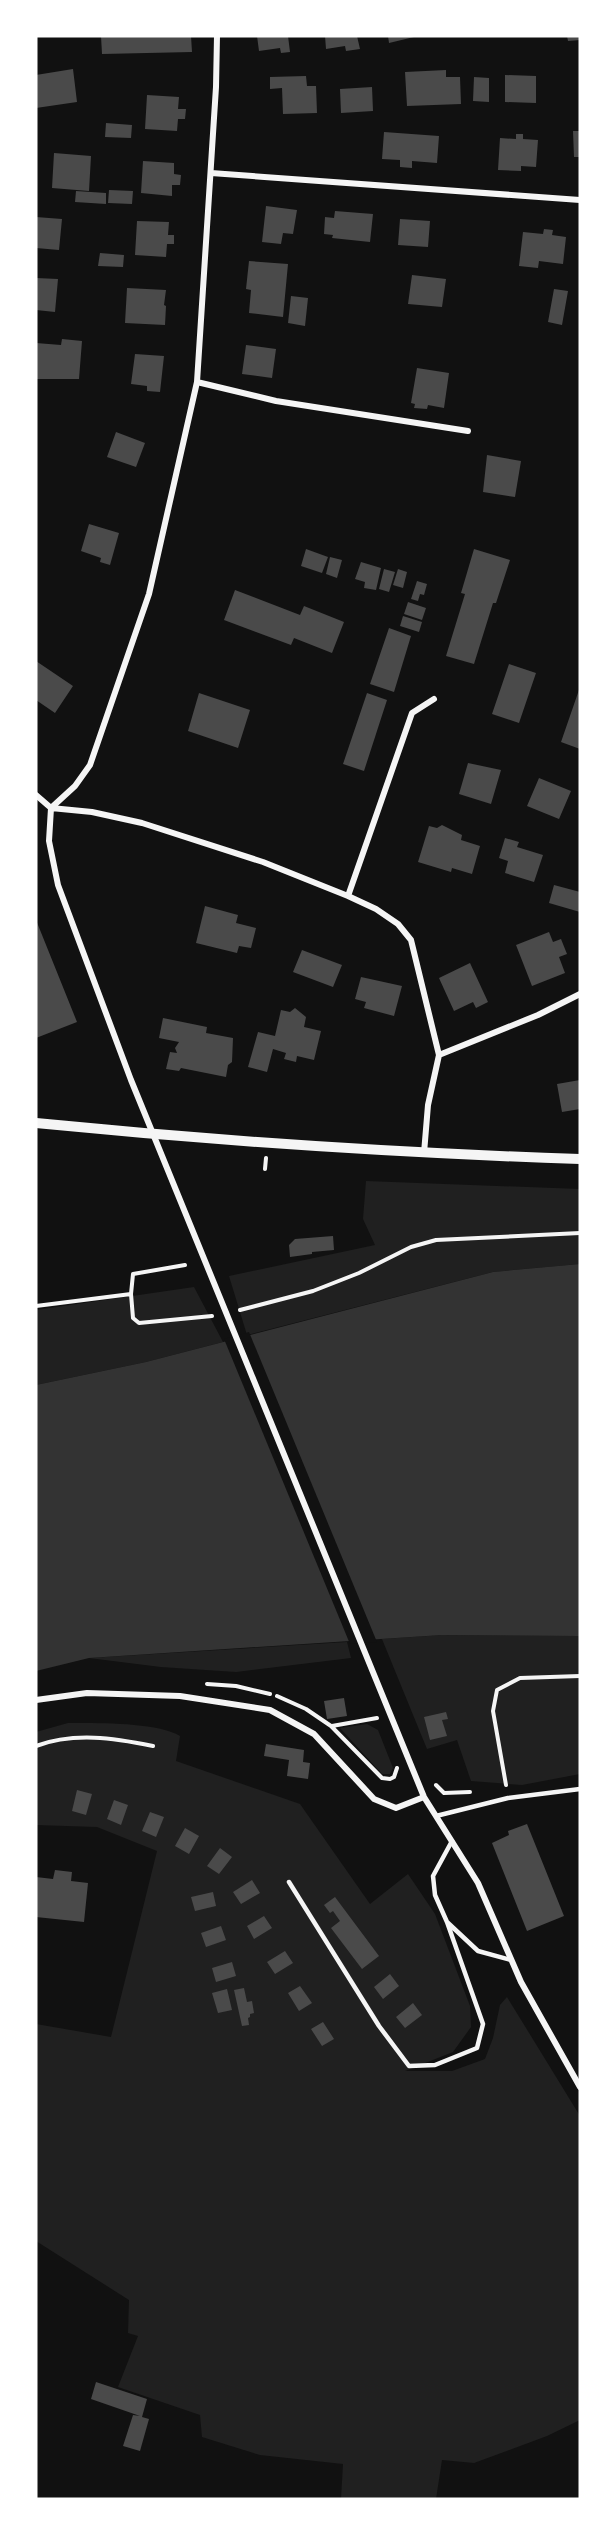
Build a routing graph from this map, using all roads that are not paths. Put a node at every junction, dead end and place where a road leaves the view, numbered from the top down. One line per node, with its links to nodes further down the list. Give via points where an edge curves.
1 (217, 36): 2 (street)
2 (211, 173): 3 (street); 4 (street)
3 (580, 200)
4 (197, 382): 5 (street, via 276,401); 8 (street, via 149,594 90,765)
5 (468, 431)
6 (434, 699): 9 (street, via 412,713)
7 (36, 795): 8 (street)
8 (51, 808): 9 (street, via 142,823 263,862); 13 (street, via 49,841 58,885)
9 (348, 896): 11 (street, via 398,924 411,940)
10 (580, 994): 11 (street)
11 (439, 1055): 14 (street, via 428,1105)
12 (36, 1123): 13 (street)
13 (152, 1135): 14 (street); 18 (street)
14 (424, 1154): 15 (street)
15 (580, 1159)
16 (36, 1700): 18 (street, via 87,1693 180,1696 270,1710 314,1734 374,1799 396,1808)
17 (580, 1789): 19 (lane, via 508,1798)
18 (424, 1797): 19 (street)
19 (436, 1816): 20 (street)
20 (452, 1841): 22 (lane, via 433,1876 435,1895); 23 (street, via 478,1883)
21 (289, 1882): 22 (lane, via 379,2026 409,2066 435,2065 477,2048 483,2024)
22 (447, 1922): 23 (lane, via 478,1951)
23 (511, 1960): 24 (street)
24 (580, 2087)

